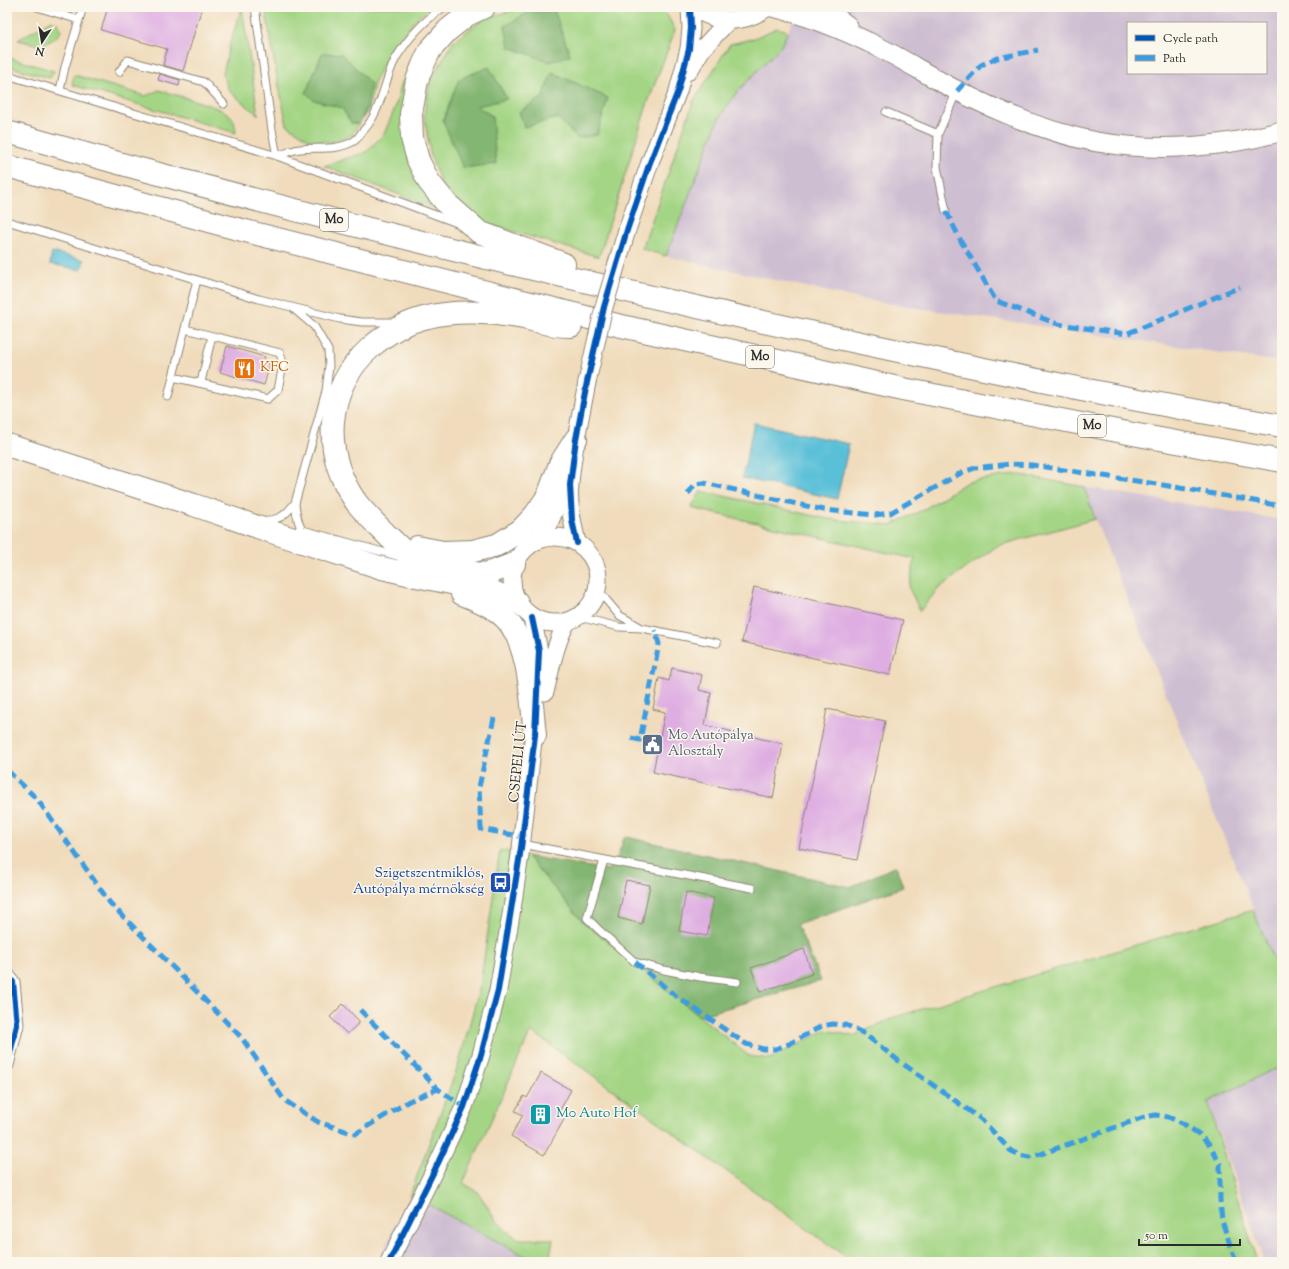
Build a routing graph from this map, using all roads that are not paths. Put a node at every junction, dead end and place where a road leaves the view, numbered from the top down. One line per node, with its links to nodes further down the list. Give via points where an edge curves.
1 (37, 7): 10 (lane)
2 (83, 7): 10 (lane)
3 (255, 7): 23 (lane)
4 (444, 7): 23 (lane, via 415,32 396,58 374,118 354,141 341,146 299,150)
5 (484, 7): 27 (highway, via 467,15 448,30 430,50 417,80 411,114 412,138 418,160 429,182 446,203)
6 (691, 7): 11 (street, via 715,19); 16 (street, via 689,49)
7 (768, 7): 11 (street, via 750,17)
8 (772, 7): 12 (main road, via 802,14)
9 (822, 7): 12 (main road)
10 (79, 20): 15 (lane)
11 (729, 20): 16 (street, via 702,49)
12 (868, 42): 17 (main road)
13 (119, 72): 18 (lane, via 128,60 204,82)
14 (7, 75): 15 (lane)
15 (60, 90): 23 (lane)
16 (678, 90): 39 (street, bridge, via 649,165 604,307)
17 (957, 91): 20 (main road, via 1016,118 1048,129 1096,142 1119,145 1175,148 1200,146 1241,141); 22 (lane)
18 (224, 104)
19 (886, 112): 22 (lane)
20 (1282, 131)
21 (7, 132): 29 (highway, M0, via 387,234)
22 (938, 134): 25 (lane, via 937,167)
23 (277, 156): 27 (lane)
24 (7, 166): 32 (highway, M0, via 230,227)
25 (946, 211)
26 (7, 221): 28 (lane)
27 (479, 232): 29 (highway)
28 (197, 280): 30 (lane); 33 (lane)
29 (663, 300): 38 (highway, M0, via 958,364)
30 (292, 307): 31 (lane, via 362,322); 42 (lane, via 314,326 328,350 330,366 326,391)
31 (411, 322): 32 (highway, via 448,314 480,313 517,316 562,327); 47 (highway, via 377,342 362,356 346,377 338,395 334,414 332,434 337,463 356,501)
32 (617, 325): 41 (highway, M0, via 903,389)
33 (185, 329): 34 (lane); 35 (lane)
34 (212, 336): 36 (lane); 36 (lane, via 280,353 283,364 278,390 268,399)
35 (173, 377): 36 (lane); 37 (lane)
36 (201, 382)
37 (168, 397)
38 (1282, 426)
39 (576, 439): 47 (highway, via 560,464 548,496 535,515 521,530 497,545 473,551 443,552 415,547); 48 (street, via 555,510); 49 (street, via 570,485 572,520)
40 (7, 445): 43 (highway)
41 (1282, 461)
42 (295, 503): 44 (lane, via 280,518); 46 (lane)
43 (194, 505): 44 (lane); 50 (highway)
44 (263, 522): 45 (lane)
45 (278, 524)
46 (297, 528): 50 (lane, via 306,538); 52 (lane, via 390,554)
47 (384, 532): 52 (highway)
48 (540, 540): 49 (street, via 552,537 565,538); 51 (street, via 529,545)
49 (577, 543): 53 (street, via 594,563 598,575)
50 (322, 548): 52 (highway, via 382,568)
51 (514, 564): 52 (highway, via 488,573); 54 (street, via 512,590)
52 (422, 569): 54 (highway); 59 (highway, via 486,604 505,618 518,636 524,651)
53 (598, 589): 56 (street, via 591,604); 57 (lane, via 619,615)
54 (517, 602): 55 (street)
55 (532, 618): 56 (street, via 543,623 555,624); 59 (street, CSEPELI ÚT, via 539,651)
56 (573, 619): 57 (lane); 59 (street, CSEPELI ÚT, via 561,632 554,653)
57 (642, 628): 58 (lane)
58 (717, 642)
59 (535, 735): 60 (street, CSEPELI ÚT)
60 (522, 844): 61 (lane); 66 (street, CSEPELI ÚT, via 496,998 481,1055 464,1107)
61 (604, 860): 62 (lane); 64 (lane, via 587,918 598,929 635,962 664,970)
62 (752, 888)
63 (7, 974): 65 (street, via 13,982 17,1025)
64 (737, 982)
65 (7, 1065)
66 (389, 1262)

